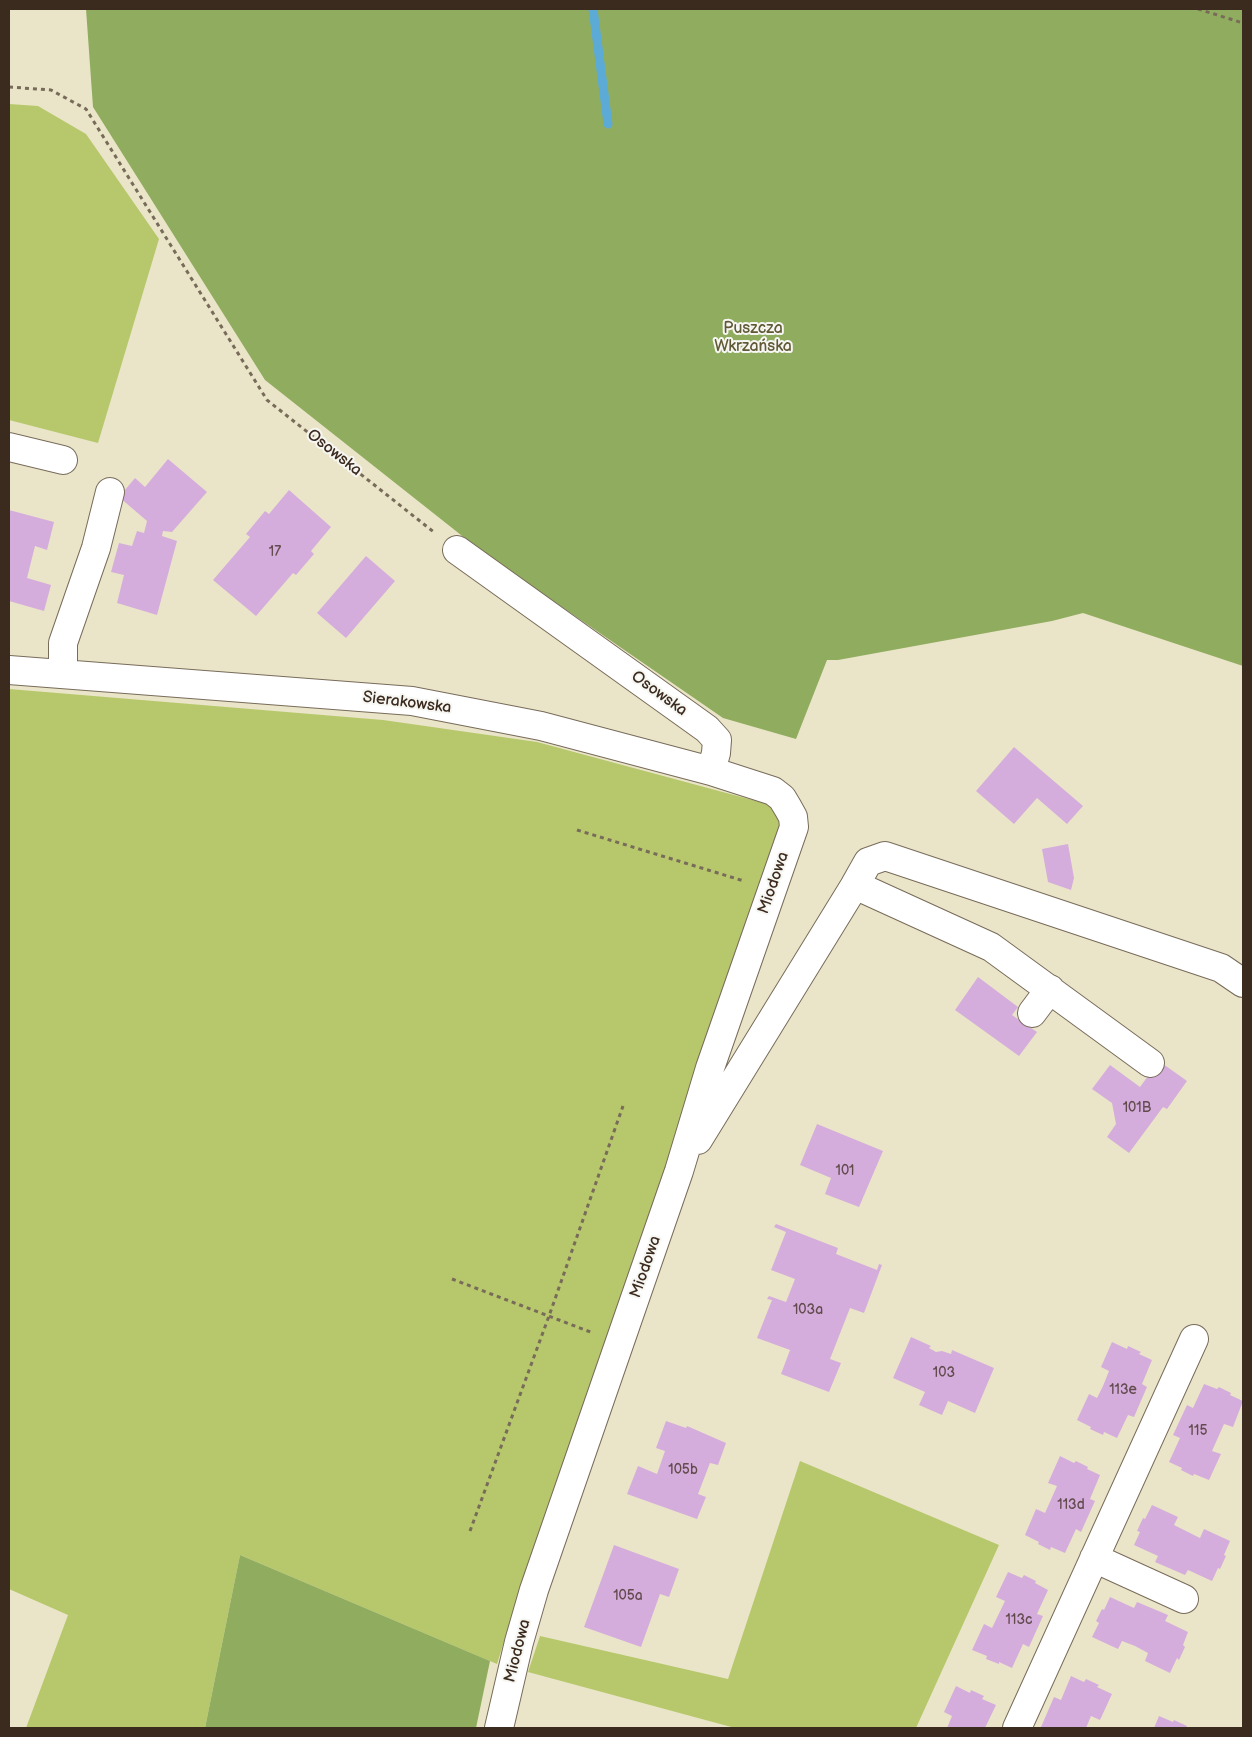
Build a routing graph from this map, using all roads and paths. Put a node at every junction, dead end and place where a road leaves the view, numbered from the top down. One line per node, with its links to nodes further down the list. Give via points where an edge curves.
1 (1198, 9): 2 (path)
2 (1243, 23)
3 (9, 87): 7 (path, Osowska, via 51,90 86,109 267,400)
4 (9, 446): 5 (street)
5 (63, 460)
6 (110, 492): 9 (street, via 96,548 63,643)
7 (456, 550): 10 (street, Osowska, via 707,728 716,740)
8 (9, 670): 9 (street, Sierakowska)
9 (63, 674): 10 (street, Sierakowska, via 412,701 541,726)
10 (711, 771): 11 (street, Sierakowska, via 773,791)
11 (788, 808): 14 (street, Miodowa, via 794,827)
12 (576, 830): 14 (path)
13 (855, 885): 15 (street, via 868,862 885,856 1220,968); 16 (street, via 991,947); 20 (street)
14 (771, 889): 20 (street, Miodowa)
15 (1243, 983)
16 (1050, 990): 17 (street); 18 (street)
17 (1032, 1013)
18 (1150, 1063)
19 (623, 1106): 22 (path)
20 (679, 1171): 24 (street, Miodowa)
21 (452, 1279): 22 (path)
22 (549, 1316): 24 (path); 25 (path)
23 (1194, 1339): 26 (street)
24 (620, 1343): 28 (street, Miodowa, via 534,1590)
25 (470, 1531)
26 (1094, 1558): 27 (street); 29 (street)
27 (1184, 1599)
28 (499, 1728)
29 (1017, 1728)

